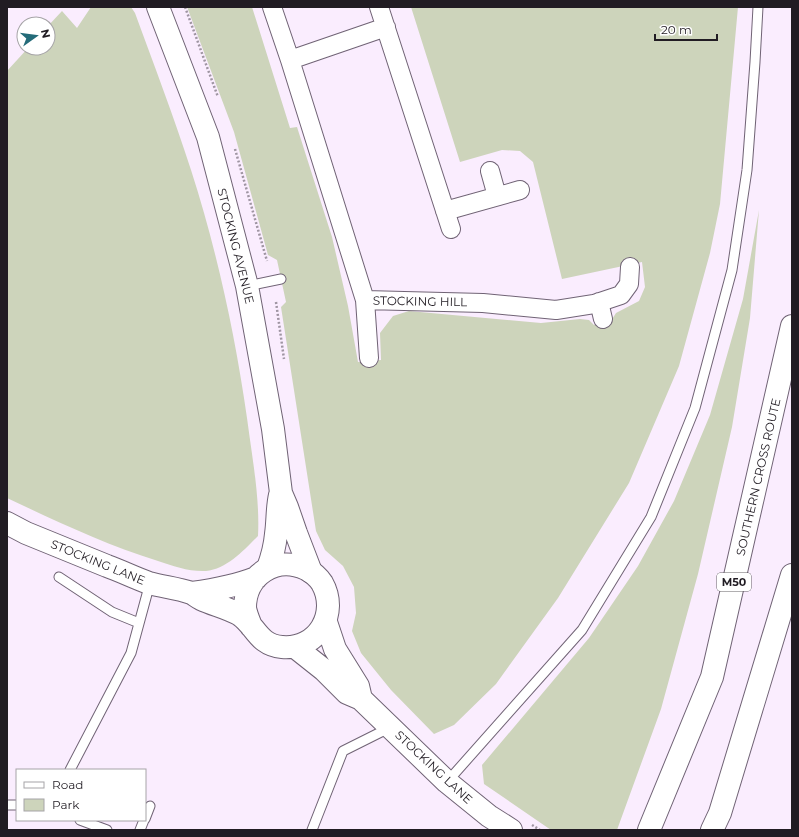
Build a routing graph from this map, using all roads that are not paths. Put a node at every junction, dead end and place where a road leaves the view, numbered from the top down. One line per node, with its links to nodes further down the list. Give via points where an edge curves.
1 (158, 7): 14 (main road, STOCKING AVENUE, via 208,137)
2 (272, 7): 6 (street, STOCKING HILL)
3 (380, 7): 5 (street)
4 (758, 7): 33 (lane, via 747,170 732,270 695,408 651,517 582,630)
5 (386, 27): 6 (street); 10 (street)
6 (290, 60): 15 (street, STOCKING HILL)
7 (490, 171): 9 (street)
8 (520, 190): 9 (street)
9 (497, 196): 10 (street)
10 (445, 210): 11 (street)
11 (451, 229)
12 (630, 267): 15 (street, STOCKING HILL, via 629,284 621,295 601,310 556,310 483,303)
13 (281, 279): 14 (lane)
14 (247, 286): 18 (main road, STOCKING AVENUE, via 273,429)
15 (364, 300): 17 (street)
16 (792, 326): 40 (main road, SOUTHERN CROSS ROUTE / M50, via 712,677)
17 (369, 358)
18 (281, 493): 20 (main road, STOCKING AVENUE); 21 (main road, STOCKING AVENUE, via 277,505 273,554)
19 (7, 523): 24 (main road, STOCKING LANE)
20 (311, 572): 21 (main road, STOCKING LANE, via 297,565 283,564); 26 (main road, STOCKING LANE, via 321,582 327,594 329,608)
21 (262, 573): 25 (main road, STOCKING LANE, via 244,583); 28 (main road, via 248,592 245,609)
22 (792, 575): 41 (main road, via 720,813)
23 (59, 577): 27 (lane, via 112,612)
24 (150, 583): 25 (main road, STOCKING LANE); 27 (lane)
25 (192, 593): 28 (main road, STOCKING LANE, via 241,616)
26 (326, 622): 29 (main road, via 318,634 308,642); 30 (main road, STOCKING LANE, via 335,649 358,686)
27 (139, 623): 32 (lane, via 131,653)
28 (250, 626): 29 (main road, STOCKING LANE, via 258,636 269,643)
29 (295, 647): 30 (main road, STOCKING LANE, via 347,693)
30 (361, 699): 31 (main road, STOCKING LANE)
31 (391, 727): 33 (main road, STOCKING LANE); 39 (lane, via 343,751)
32 (71, 769)
33 (447, 782): 37 (main road, STOCKING LANE, via 489,816)
34 (150, 806): 35 (lane)
35 (146, 816)
36 (83, 821): 38 (lane)
37 (519, 826)
38 (106, 830)
39 (312, 830)
40 (648, 830)
41 (712, 830)

